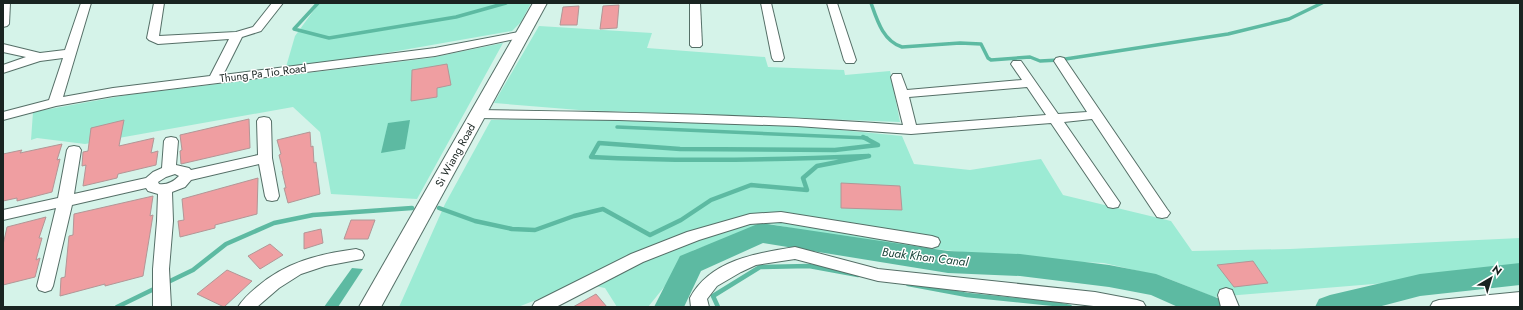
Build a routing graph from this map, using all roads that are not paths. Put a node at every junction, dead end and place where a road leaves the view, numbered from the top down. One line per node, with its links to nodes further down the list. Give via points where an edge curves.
1 (5, 3): 9 (street)
2 (86, 3): 14 (street)
3 (159, 3): 11 (street, via 153,38 158,40)
4 (278, 3): 11 (street, via 257,29)
5 (540, 3): 10 (main road, Si Wiang Road)
6 (695, 3): 12 (street)
7 (766, 3): 16 (street)
8 (832, 3): 17 (street)
9 (3, 24)
10 (524, 34): 22 (street, Thung Pa Tio Road, via 435,52); 26 (main road, Si Wiang Road)
11 (237, 35): 22 (street)
12 (696, 45)
13 (3, 48): 15 (street)
14 (70, 53): 15 (street); 25 (street)
15 (40, 57): 20 (street)
16 (778, 58)
17 (850, 60)
18 (1060, 62): 27 (street)
19 (1017, 64): 23 (street)
20 (3, 69)
21 (897, 77): 24 (street)
22 (215, 79): 25 (street, Thung Pa Tio Road)
23 (1030, 83): 24 (street); 29 (street)
24 (902, 94): 31 (street)
25 (55, 102): 28 (street, Thung Pa Tio Road)
26 (479, 114): 31 (street, via 790,122); 50 (main road, Si Wiang Road)
27 (1096, 115): 29 (street); 42 (street)
28 (3, 116)
29 (1054, 118): 31 (street); 41 (street)
30 (264, 121): 34 (street)
31 (911, 130)
32 (170, 141): 35 (street)
33 (74, 150): 40 (street)
34 (265, 158): 36 (street); 39 (street)
35 (169, 170): 36 (street, via 184,171); 37 (street, via 157,175)
36 (186, 176): 38 (street, via 180,183)
37 (151, 182): 38 (street, via 153,188); 40 (street)
38 (165, 189): 48 (street)
39 (272, 196)
40 (65, 202): 43 (street); 46 (street)
41 (1113, 203)
42 (1162, 213)
43 (3, 215)
44 (932, 242): 51 (street, via 781,217 750,219 694,236 637,258)
45 (356, 254): 49 (street, via 298,268 278,279)
46 (45, 286)
47 (1520, 298): 54 (street)
48 (162, 305)
49 (247, 307)
50 (370, 307)
51 (541, 307)
52 (700, 307): 53 (street, via 698,298 711,282 735,268 754,260 795,253 878,274 1095,298)
53 (1137, 307)
54 (1439, 307)

